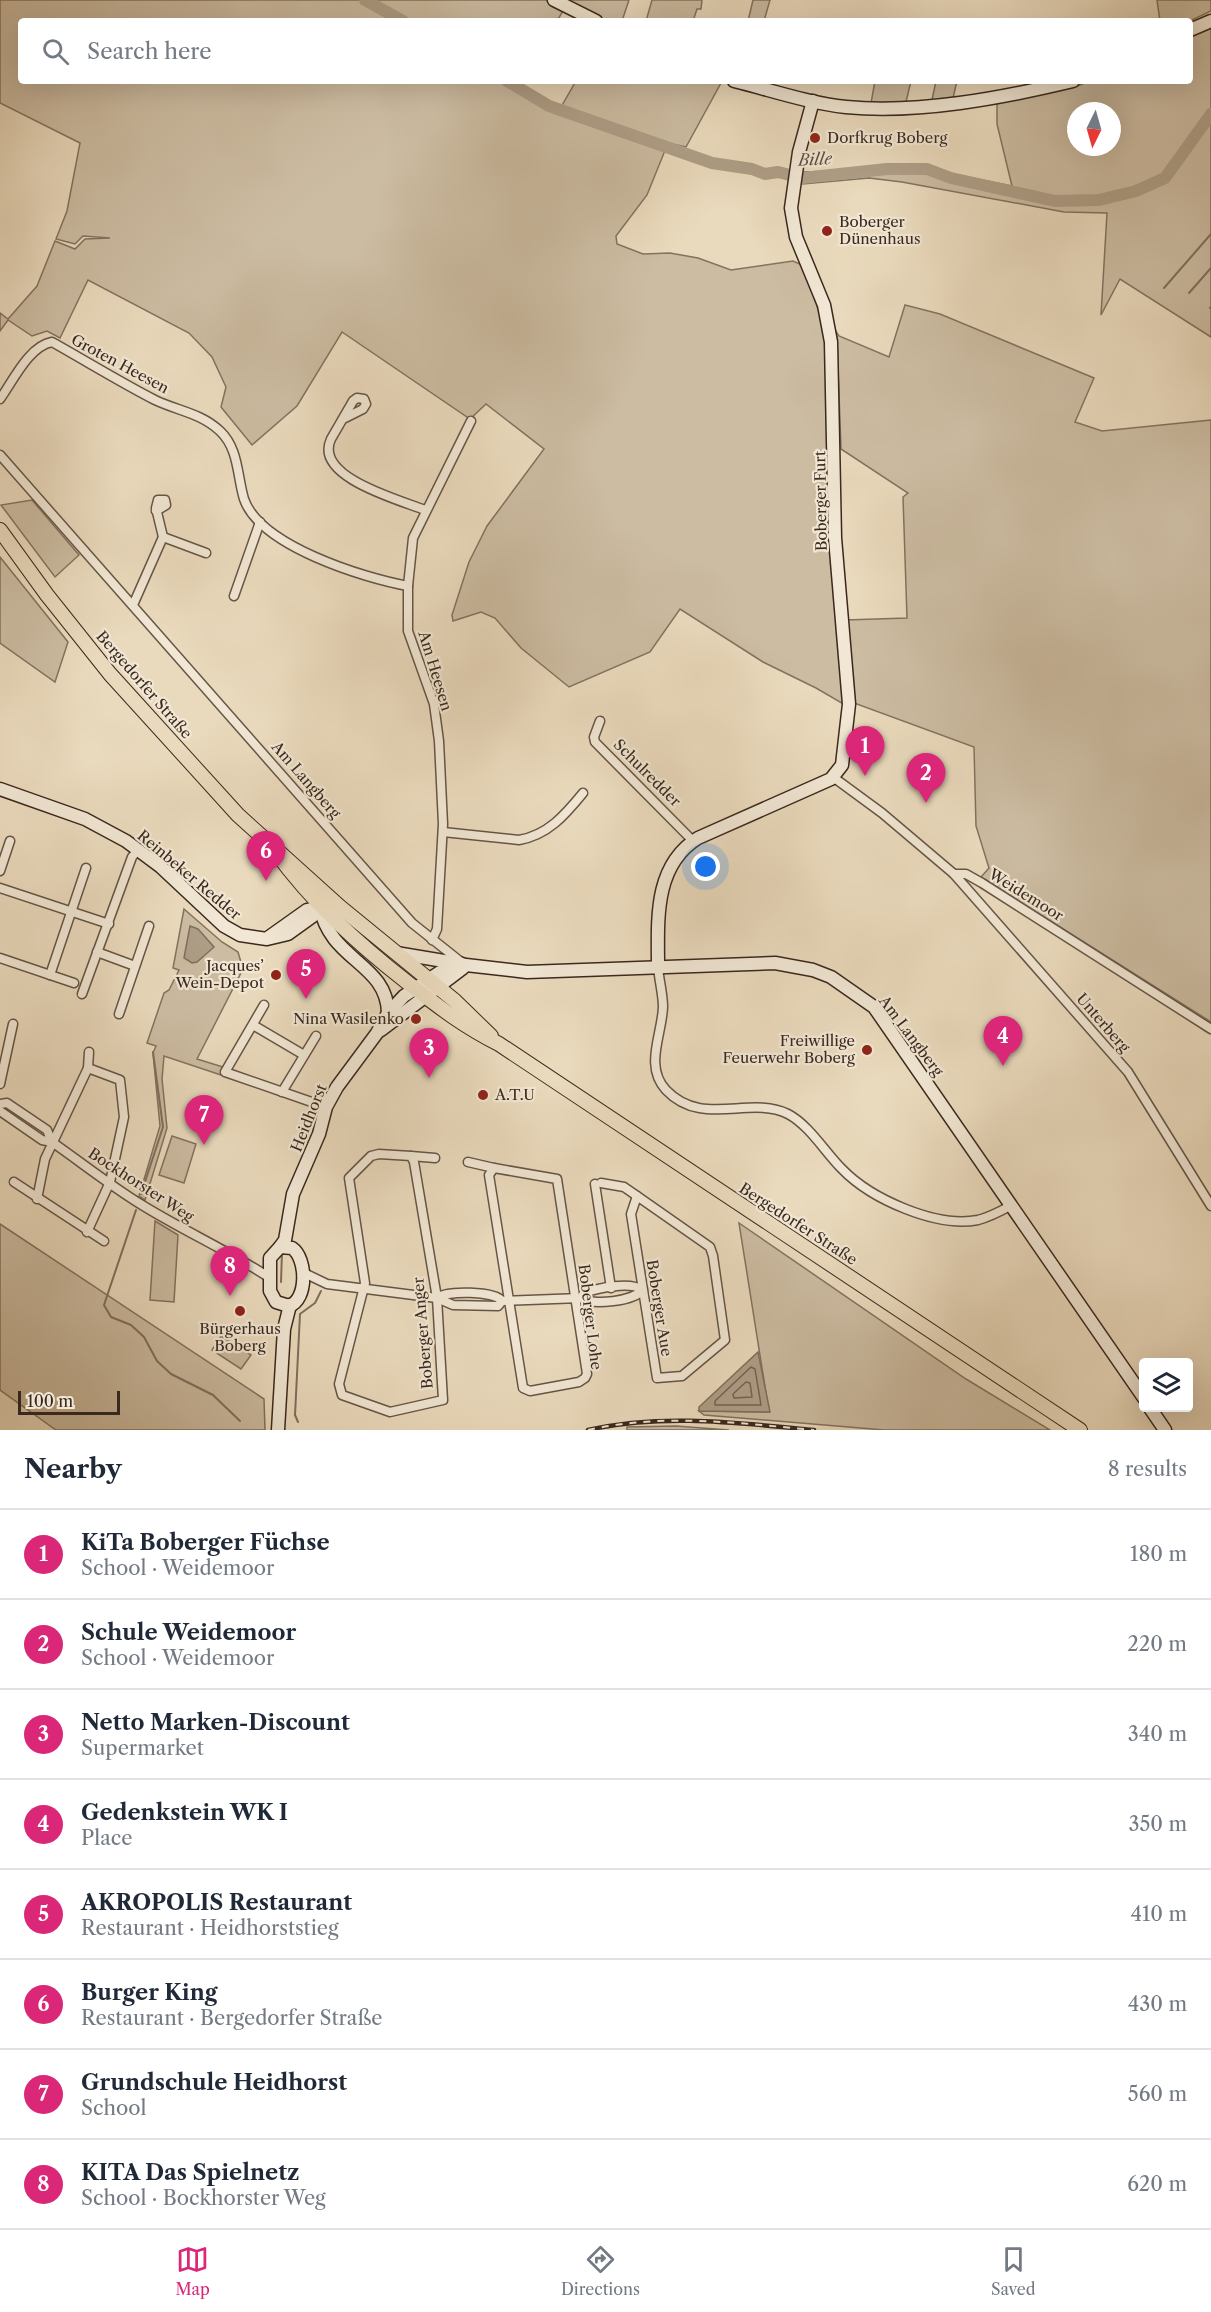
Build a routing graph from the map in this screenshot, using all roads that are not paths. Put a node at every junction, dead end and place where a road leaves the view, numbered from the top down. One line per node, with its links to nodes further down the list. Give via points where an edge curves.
1 (554, 0): 2 (street)
2 (590, 18)
3 (1211, 21): 4 (street)
4 (1193, 29)
5 (746, 84): 7 (street)
6 (1059, 84): 7 (street, via 998,97 901,108 847,107)
7 (813, 101): 22 (street, Boberger Furt, via 794,176 793,227 824,305 831,342 835,538 849,704 842,765)
8 (0, 399): 14 (street, Groten Heesen, via 34,352 42,344 52,342 156,400 204,418 222,433 236,460 245,501)
9 (343, 419): 12 (street, via 328,448 334,465 384,495)
10 (471, 421): 12 (street, Am Heesen)
11 (0, 455): 20 (street, Am Langberg)
12 (425, 510): 18 (street, Am Heesen, via 413,538)
13 (156, 511): 16 (street)
14 (260, 522): 18 (street, Groten Heesen, via 309,554 338,567); 19 (street)
15 (0, 530): 29 (main road, Bergedorfer Straße, via 143,713)
16 (163, 537): 17 (street); 20 (street)
17 (206, 553)
18 (408, 586): 25 (street, Am Heesen, via 408,631 436,713)
19 (234, 596)
20 (133, 605): 40 (street, Am Langberg, via 412,923)
21 (600, 722): 27 (street, Schulredder, via 595,742)
22 (834, 777): 27 (street); 32 (street, Weidemoor)
23 (0, 789): 28 (street, Reinbeker Redder, via 85,819)
24 (583, 793): 25 (street, via 546,830 531,838)
25 (443, 832): 40 (street, Am Heesen, via 437,929)
26 (10, 841): 31 (street)
27 (693, 841): 46 (street, via 674,860 662,889)
28 (138, 850): 35 (street, Reinbeker Redder, via 229,930 261,939 307,910); 38 (street, via 132,857)
29 (275, 851): 34 (main road, Bergedorfer Straße); 35 (main road, Bergedorfer Straße)
30 (86, 868): 37 (street)
31 (0, 871)
32 (954, 874): 59 (street, Weidemoor, via 966,874 982,883); 82 (street, Unterberg, via 1128,1072)
33 (0, 888): 37 (street)
34 (323, 891): 35 (street); 36 (main road, Bergedorfer Straße)
35 (320, 907): 36 (street, Reinbeker Redder); 51 (main road, Bergedorfer Straße); 55 (street, via 323,924 334,941 377,981)
36 (340, 907): 42 (main road, Bergedorfer Straße)
37 (71, 912): 38 (street); 48 (street)
38 (109, 924): 41 (street)
39 (149, 926): 45 (street)
40 (432, 940): 44 (street, Am Langberg)
41 (97, 952): 45 (street); 52 (street)
42 (396, 953): 44 (street); 50 (main road, Bergedorfer Straße)
43 (0, 958): 48 (street)
44 (466, 965): 46 (street, Am Langberg, via 528,972); 47 (street); 50 (street, Am Langberg, via 440,972)
45 (135, 966): 56 (street)
46 (658, 967): 81 (street, Am Langberg, via 775,963 813,970 842,983 874,1007); 81 (street, via 663,1007 654,1060 657,1076 673,1095 694,1107 715,1111 761,1109 787,1113 844,1171 881,1197 915,1212 968,1221 991,1216)
47 (454, 974): 50 (street); 53 (street)
48 (50, 975): 49 (street)
49 (74, 983)
50 (433, 983): 51 (street, Heidhorst); 53 (main road, Bergedorfer Straße)
51 (420, 993): 55 (street, Heidhorst, via 404,996); 60 (street, Heidhorst); 63 (main road, Bergedorfer Straße, via 464,1027)
52 (82, 994)
53 (455, 1001): 63 (main road, Bergedorfer Straße)
54 (264, 1005): 58 (street)
55 (388, 1013): 60 (street, Heidhorst)
56 (119, 1014)
57 (13, 1024): 62 (street)
58 (253, 1024): 65 (street); 68 (street, via 225,1072)
59 (1211, 1029)
60 (377, 1033): 70 (street, Heidhorst)
61 (315, 1036): 65 (street)
62 (4, 1043): 67 (street)
63 (499, 1044): 104 (main road, Bergedorfer Straße)
64 (89, 1052): 66 (street)
65 (304, 1055): 68 (street)
66 (88, 1068): 72 (street); 78 (street, via 120,1080 124,1117)
67 (0, 1084)
68 (282, 1092): 70 (street)
69 (0, 1104): 72 (street, Bockhorster Weg, via 7,1103 47,1130)
70 (326, 1107): 83 (street, Heidhorst, via 293,1194)
71 (0, 1112): 72 (street, Bockhorster Weg, via 42,1140)
72 (52, 1142): 78 (street, Bockhorster Weg); 80 (street)
73 (411, 1156): 74 (street, Boberger Anger); 95 (street, Boberger Anger, via 371,1156 349,1178); 97 (street, Boberger Anger)
74 (435, 1158)
75 (468, 1162): 76 (street, Boberger Lohe)
76 (494, 1168): 98 (street, Boberger Lohe, via 558,1179); 99 (street, Boberger Lohe, via 489,1175)
77 (14, 1182): 80 (street)
78 (110, 1182): 84 (street); 89 (street, Bockhorster Weg, via 155,1213)
79 (637, 1196): 94 (street, Boberger Aue, via 624,1186 598,1183); 96 (street, Boberger Aue, via 630,1214); 96 (street, Boberger Aue, via 710,1247 724,1340 682,1376 657,1378)
80 (37, 1199): 84 (street)
81 (1012, 1205): 101 (street, Am Langberg)
82 (1211, 1206)
83 (288, 1223): 86 (street, Heidhorst, via 285,1242); 87 (street, Heidhorst)
84 (87, 1232): 85 (street)
85 (104, 1241)
86 (280, 1247): 87 (street); 88 (street, Heidhorst)
87 (295, 1249): 90 (street, Heidhorst, via 301,1258)
88 (270, 1258): 89 (street, via 260,1263); 91 (street)
89 (249, 1262): 91 (street, Bockhorster Weg)
90 (301, 1272): 92 (street); 93 (street, Heidhorst)
91 (270, 1278): 100 (street, via 271,1295)
92 (327, 1284): 93 (street); 95 (street)
93 (302, 1288): 100 (street, via 299,1299)
94 (610, 1288): 96 (street, via 635,1286); 98 (street, via 592,1290)
95 (364, 1290): 97 (street); 97 (street, Boberger Anger, via 339,1384 342,1395 390,1412 443,1400)
96 (642, 1290): 98 (street, via 635,1298 592,1302)
97 (437, 1298): 99 (street, via 453,1305 498,1306)
98 (578, 1298): 99 (street); 99 (street, Boberger Lohe, via 585,1378 530,1391 523,1388)
99 (505, 1302)
100 (284, 1304): 103 (street)
101 (1139, 1392)
102 (1153, 1412): 105 (street)
103 (278, 1430)
104 (1080, 1430)
105 (1165, 1430)

